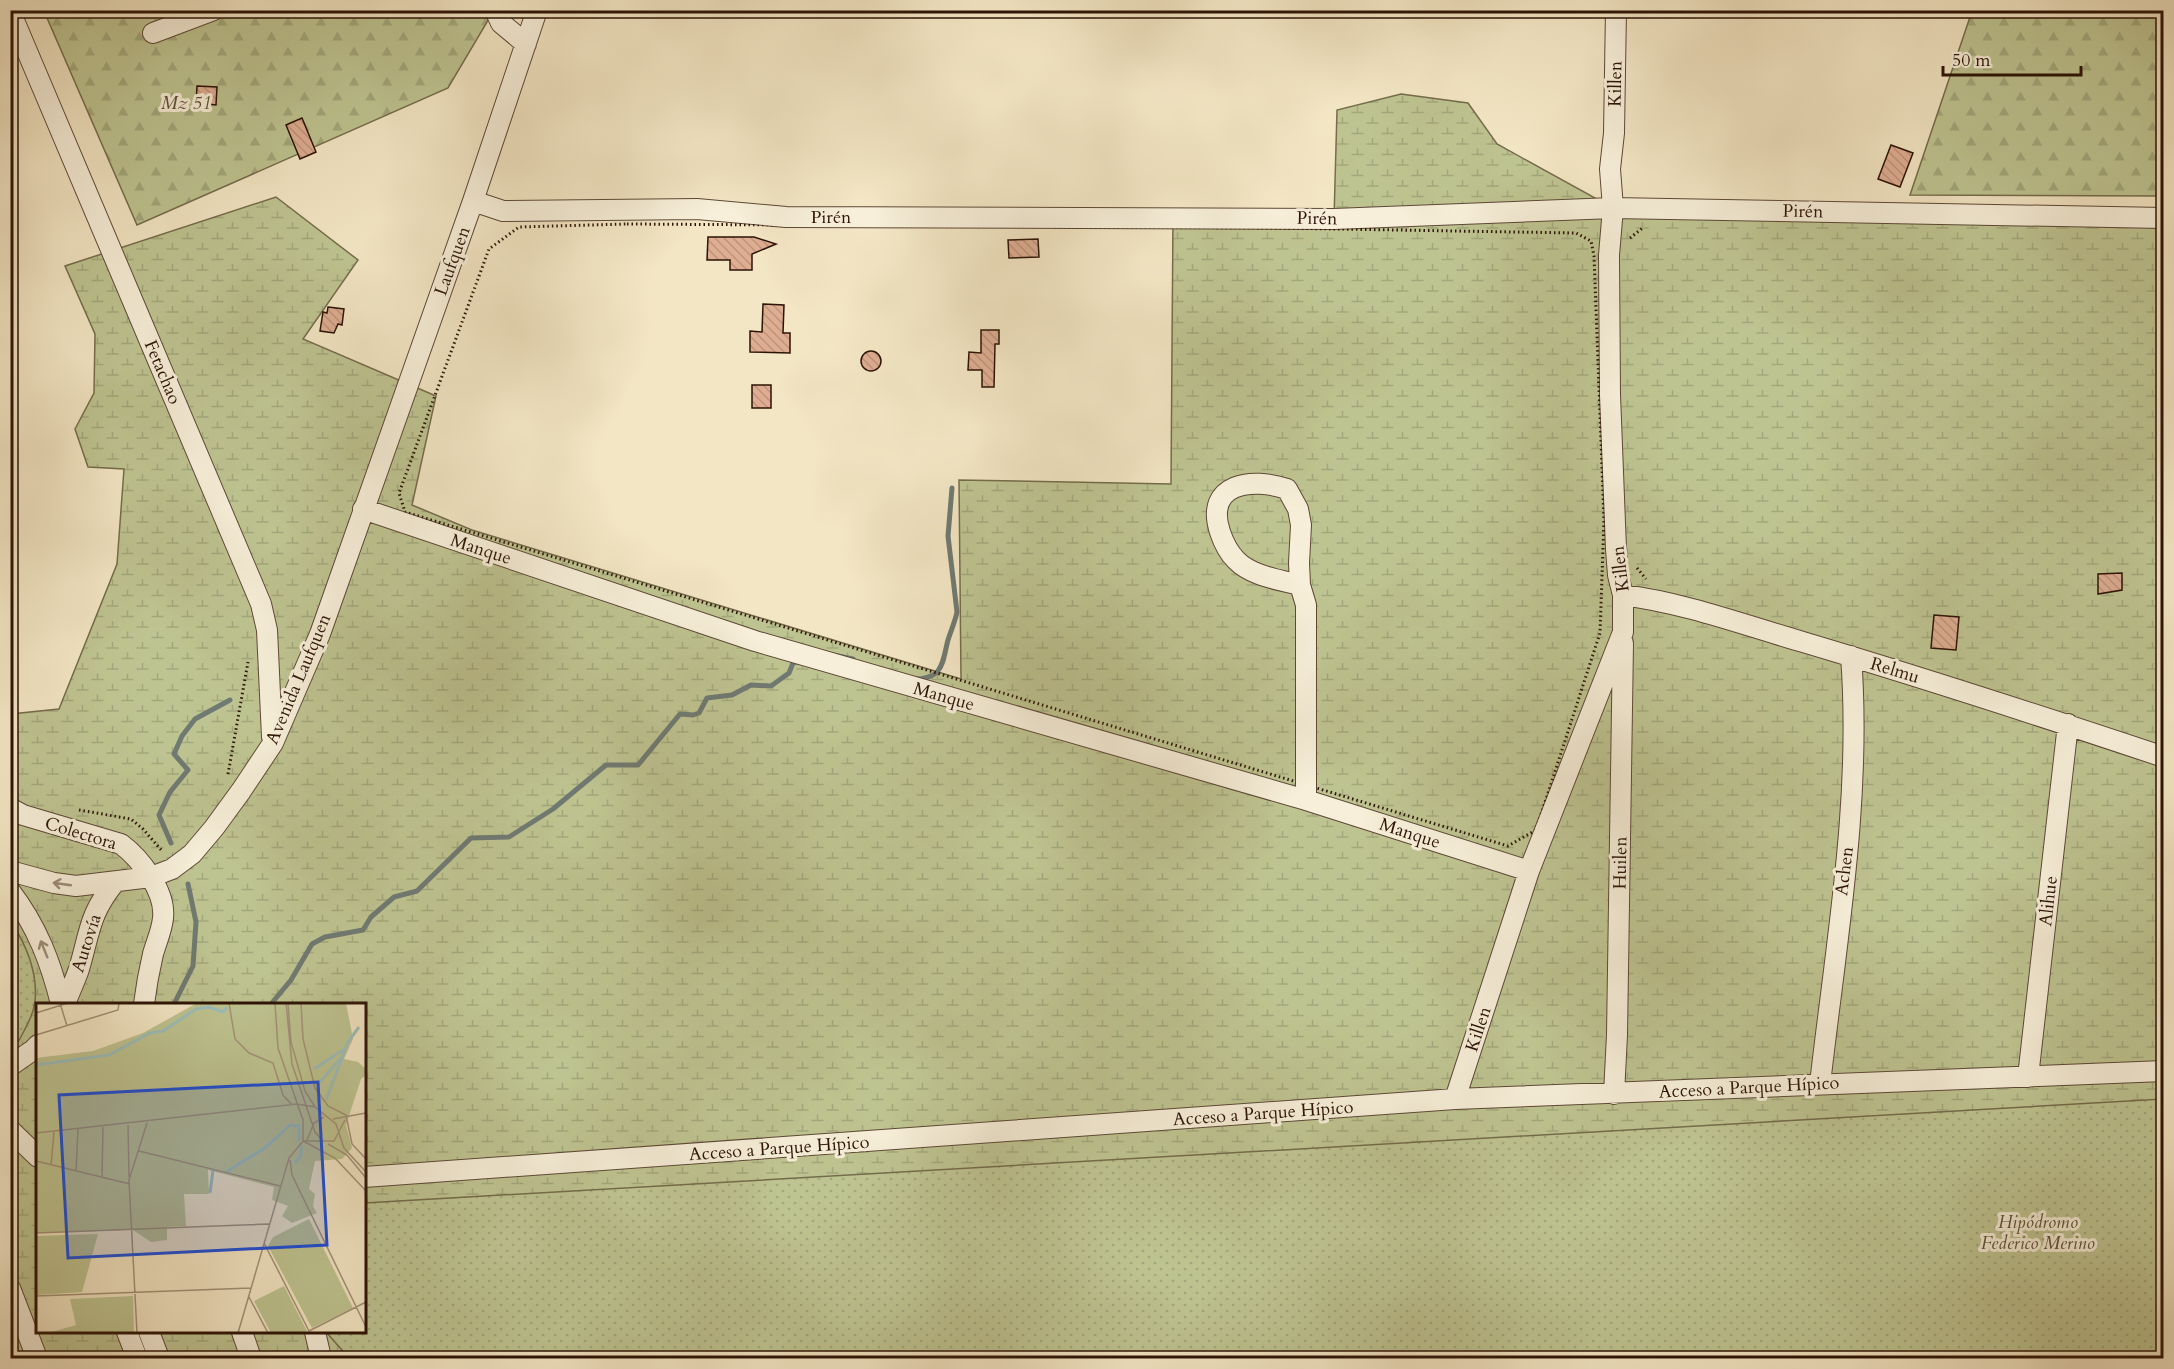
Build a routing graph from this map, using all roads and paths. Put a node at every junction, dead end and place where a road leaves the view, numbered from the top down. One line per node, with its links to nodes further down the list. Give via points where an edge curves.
1 (214, 10): 6 (street)
2 (495, 10): 7 (street, via 501,22)
3 (537, 10): 7 (street, Laufquen)
4 (1616, 10): 9 (street, Killen, via 1610,169)
5 (10, 11): 20 (street, Fetachao, via 261,604 267,630)
6 (153, 33)
7 (526, 44): 8 (street, Laufquen)
8 (473, 201): 9 (street, Pirén, via 503,211 697,209 786,217 1334,219); 13 (street, Laufquen)
9 (1613, 208): 10 (street, Pirén); 15 (street, Killen, via 1609,255 1610,394 1616,549)
10 (2163, 218)
11 (1646, 225): 12 (path)
12 (1628, 240)
13 (363, 510): 20 (street, Avenida Laufquen, via 320,634); 23 (street, Manque, via 755,641)
14 (1300, 585): 14 (street, via 1301,525 1298,509 1287,489 1253,484 1223,493 1217,504 1218,524 1236,561 1257,574); 23 (street, via 1306,605)
15 (1623, 595): 16 (street, Killen); 17 (street, Relmu, via 1658,599)
16 (1623, 632): 28 (street, Killen); 40 (street, Huilen)
17 (1851, 656): 19 (street, Relmu); 39 (street, Achen, via 1854,697 1850,826)
18 (249, 659): 22 (path)
19 (2068, 724): 21 (street, Relmu); 38 (street, Alihue)
20 (273, 743): 29 (street, Avenida Laufquen, via 192,854 172,869)
21 (2163, 757)
22 (228, 776)
23 (1306, 793): 23 (path, via 1508,846 1536,830 1600,633 1604,520 1591,241 1576,233 627,224 519,227 489,249 399,493 405,512); 28 (street, Manque)
24 (10, 808): 29 (street, Colectora, via 121,844)
25 (78, 810): 26 (path, via 131,819)
26 (164, 853)
27 (10, 871): 30 (street, Autovía, one-way to 27, via 76,886)
28 (1529, 871): 41 (street, Killen)
29 (151, 877): 30 (street, Avenida Laufquen); 34 (street, Colectora, via 163,918)
30 (115, 882): 33 (street, Autovía, via 93,915 78,971)
31 (10, 891): 32 (street, Autovía, one-way to 31, via 31,921)
32 (62, 1003)
33 (64, 1003)
34 (144, 1003)
35 (36, 1047): 36 (street)
36 (10, 1066)
37 (2163, 1071): 38 (street, Acceso a Parque Hípico)
38 (2028, 1077): 39 (street, Acceso a Parque Hípico)
39 (1820, 1084): 40 (street, Acceso a Parque Hípico)
40 (1614, 1094): 41 (street, Acceso a Parque Hípico)
41 (1455, 1100): 44 (street, Acceso a Parque Hípico)
42 (10, 1130): 43 (street)
43 (36, 1155)
44 (366, 1177)
45 (10, 1288): 50 (street)
46 (127, 1333): 51 (street)
47 (149, 1333): 52 (street)
48 (242, 1333): 53 (street)
49 (315, 1333): 54 (street)
50 (37, 1359)
51 (137, 1359)
52 (159, 1359)
53 (251, 1359)
54 (321, 1359)

